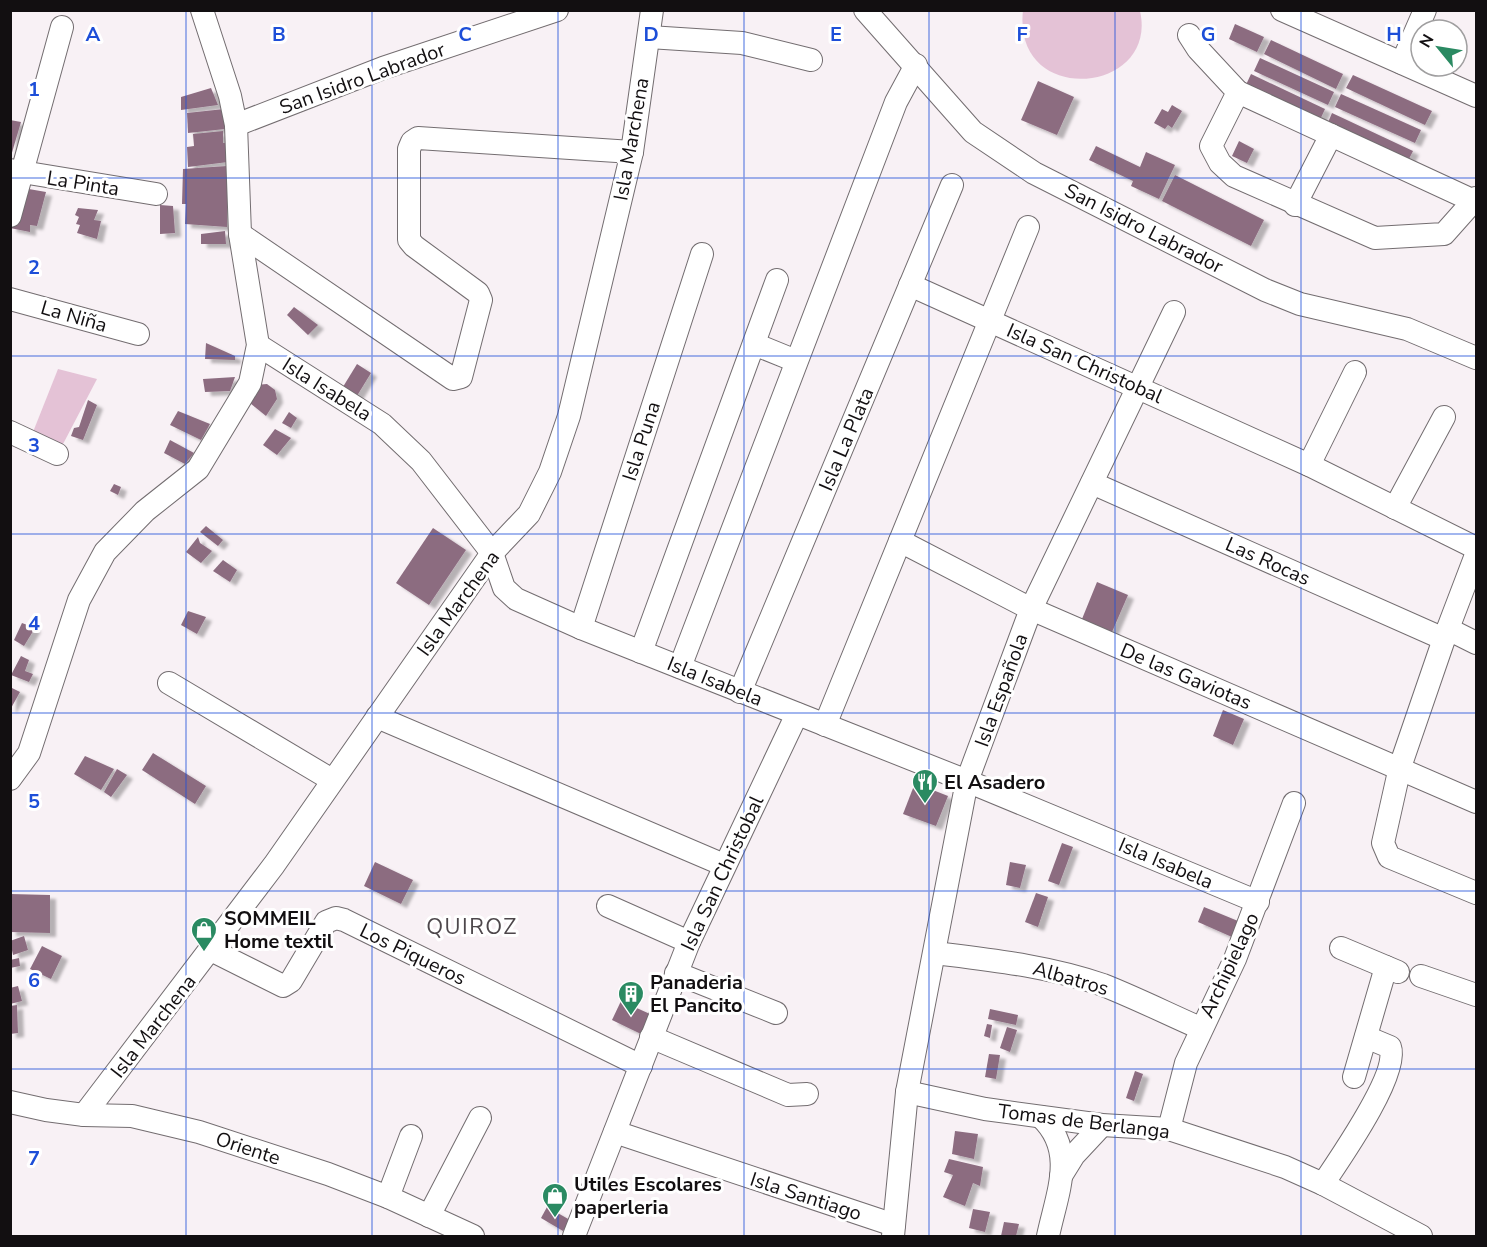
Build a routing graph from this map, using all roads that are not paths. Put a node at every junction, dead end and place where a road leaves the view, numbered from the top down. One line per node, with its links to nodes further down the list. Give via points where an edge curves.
1 (202, 10): 15 (street)
2 (652, 10): 9 (street, Isla Marchena)
3 (864, 10): 12 (street, San Isidro Labrador)
4 (1425, 10): 11 (street)
5 (1285, 11): 11 (street)
6 (545, 12): 15 (street, San Isidro Labrador, via 383,68)
7 (62, 27): 18 (street)
8 (1189, 34): 13 (street)
9 (649, 37): 10 (street, via 742,43); 17 (street, Isla Marchena)
10 (811, 60)
11 (1402, 63): 14 (street)
12 (915, 65): 35 (street, San Isidro Labrador, via 973,132 1034,173 1265,290 1300,304 1407,329); 36 (street, via 896,102)
13 (1239, 92): 16 (street); 22 (street, via 1211,146 1213,152 1234,176)
14 (1476, 96)
15 (236, 125): 25 (street)
16 (1331, 135): 21 (street); 22 (street)
17 (632, 152): 25 (street, via 418,138 412,142 409,240 478,293 481,300 457,380); 47 (street, Isla Marchena, via 569,416 554,461 529,514)
18 (17, 172): 20 (street, La Pinta); 23 (street)
19 (952, 185): 28 (street, Isla La Plata)
20 (156, 194)
21 (1476, 201): 22 (street, via 1444,234 1395,238 1375,238)
22 (1295, 205)
23 (10, 216)
24 (1028, 227): 31 (street)
25 (240, 234): 34 (street)
26 (702, 254): 50 (street, Isla Puna)
27 (777, 280): 33 (street)
28 (910, 285): 31 (street); 56 (street, Isla La Plata)
29 (10, 299): 32 (street, La Niña)
30 (1174, 312): 38 (street, Isla Española)
31 (990, 320): 38 (street, Isla San Christobal); 45 (street, Isla San Christobal)
32 (138, 334)
33 (754, 344): 36 (street); 53 (street)
34 (258, 345): 47 (street, Isla Isabela, via 382,424 399,439); 61 (street, via 250,383 198,468 105,552 79,600 29,753)
35 (1476, 358)
36 (796, 361): 54 (street)
37 (1355, 372): 42 (street)
38 (1139, 386): 42 (street, Isla San Christobal); 43 (street, Isla Española)
39 (1444, 417): 44 (street)
40 (10, 432): 41 (street)
41 (57, 454)
42 (1309, 465): 44 (street, Isla San Christobal)
43 (1092, 483): 49 (street, Isla Española); 51 (street, Las Rocas)
44 (1395, 508): 46 (street, Isla San Christobal)
45 (900, 541): 49 (street, De las Gaviotas); 59 (street, Isla San Christobal)
46 (1476, 548)
47 (492, 553): 50 (street, Isla Isabela, via 504,588 516,599); 58 (street, Isla Marchena)
48 (1476, 555): 51 (street)
49 (1031, 609): 60 (street, De las Gaviotas); 63 (street, Isla Española)
50 (580, 628): 53 (street, Isla Isabela)
51 (1446, 634): 52 (street, Las Rocas); 60 (street)
52 (1476, 643)
53 (641, 652): 54 (street, Isla Isabela)
54 (680, 667): 56 (street, Isla Isabela)
55 (169, 683): 62 (street)
56 (740, 692): 57 (street, Isla Isabela)
57 (797, 714): 59 (street, Isla Isabela); 66 (street, Isla San Christobal)
58 (377, 717): 62 (street, Isla Marchena); 66 (street)
59 (825, 725): 63 (street, Isla Isabela)
60 (1400, 767): 64 (street, De las Gaviotas); 67 (street, via 1383,843 1389,857)
61 (10, 778)
62 (332, 780): 72 (street, Isla Marchena)
63 (967, 781): 68 (street, Isla Isabela); 73 (street, Isla Española)
64 (1476, 802)
65 (1294, 803): 68 (street, Archipielago)
66 (724, 865): 70 (street, Isla San Christobal)
67 (1476, 893)
68 (1258, 902): 78 (street, Archipielago)
69 (608, 906): 70 (street)
70 (689, 942): 75 (street, Isla San Christobal)
71 (1341, 948): 74 (street)
72 (211, 950): 81 (street, Los Piqueros, via 284,986 291,981 326,922 344,920); 86 (street, Isla Marchena)
73 (935, 953): 78 (street, Albatros, via 1064,974 1102,985); 83 (street, Isla Española)
74 (1402, 972): 76 (street); 80 (street)
75 (676, 973): 77 (street); 79 (street, Isla San Christobal)
76 (1476, 995)
77 (776, 1013)
78 (1200, 1028): 90 (street, Archipielago, via 1178,1089)
79 (651, 1036): 81 (street, Isla San Christobal); 84 (street, via 788,1095)
80 (1366, 1037): 82 (street); 94 (street, via 1390,1047 1390,1062 1360,1131)
81 (641, 1066): 91 (street, Isla San Christobal)
82 (1354, 1077)
83 (907, 1092): 87 (street, Tomas de Berlanga, via 985,1110); 97 (street, Isla Española)
84 (807, 1094)
85 (10, 1102): 86 (street, Oriente)
86 (84, 1115): 95 (street, Oriente, via 132,1116 199,1132)
87 (1041, 1117): 89 (street, Tomas de Berlanga); 93 (street, via 1059,1140)
88 (480, 1118): 96 (street)
89 (1102, 1125): 90 (street, Tomas de Berlanga); 93 (street)
90 (1169, 1129): 94 (street, Tomas de Berlanga, via 1285,1167)
91 (615, 1132): 97 (street, Isla Santiago); 99 (street, Isla San Christobal)
92 (411, 1136): 95 (street)
93 (1060, 1177): 100 (street)
94 (1323, 1184): 101 (street, Tomas de Berlanga)
95 (388, 1197): 96 (street, Oriente)
96 (429, 1216): 98 (street, Oriente)
97 (893, 1231)
98 (473, 1236)
99 (574, 1236)
100 (1048, 1236)
101 (1421, 1236)

